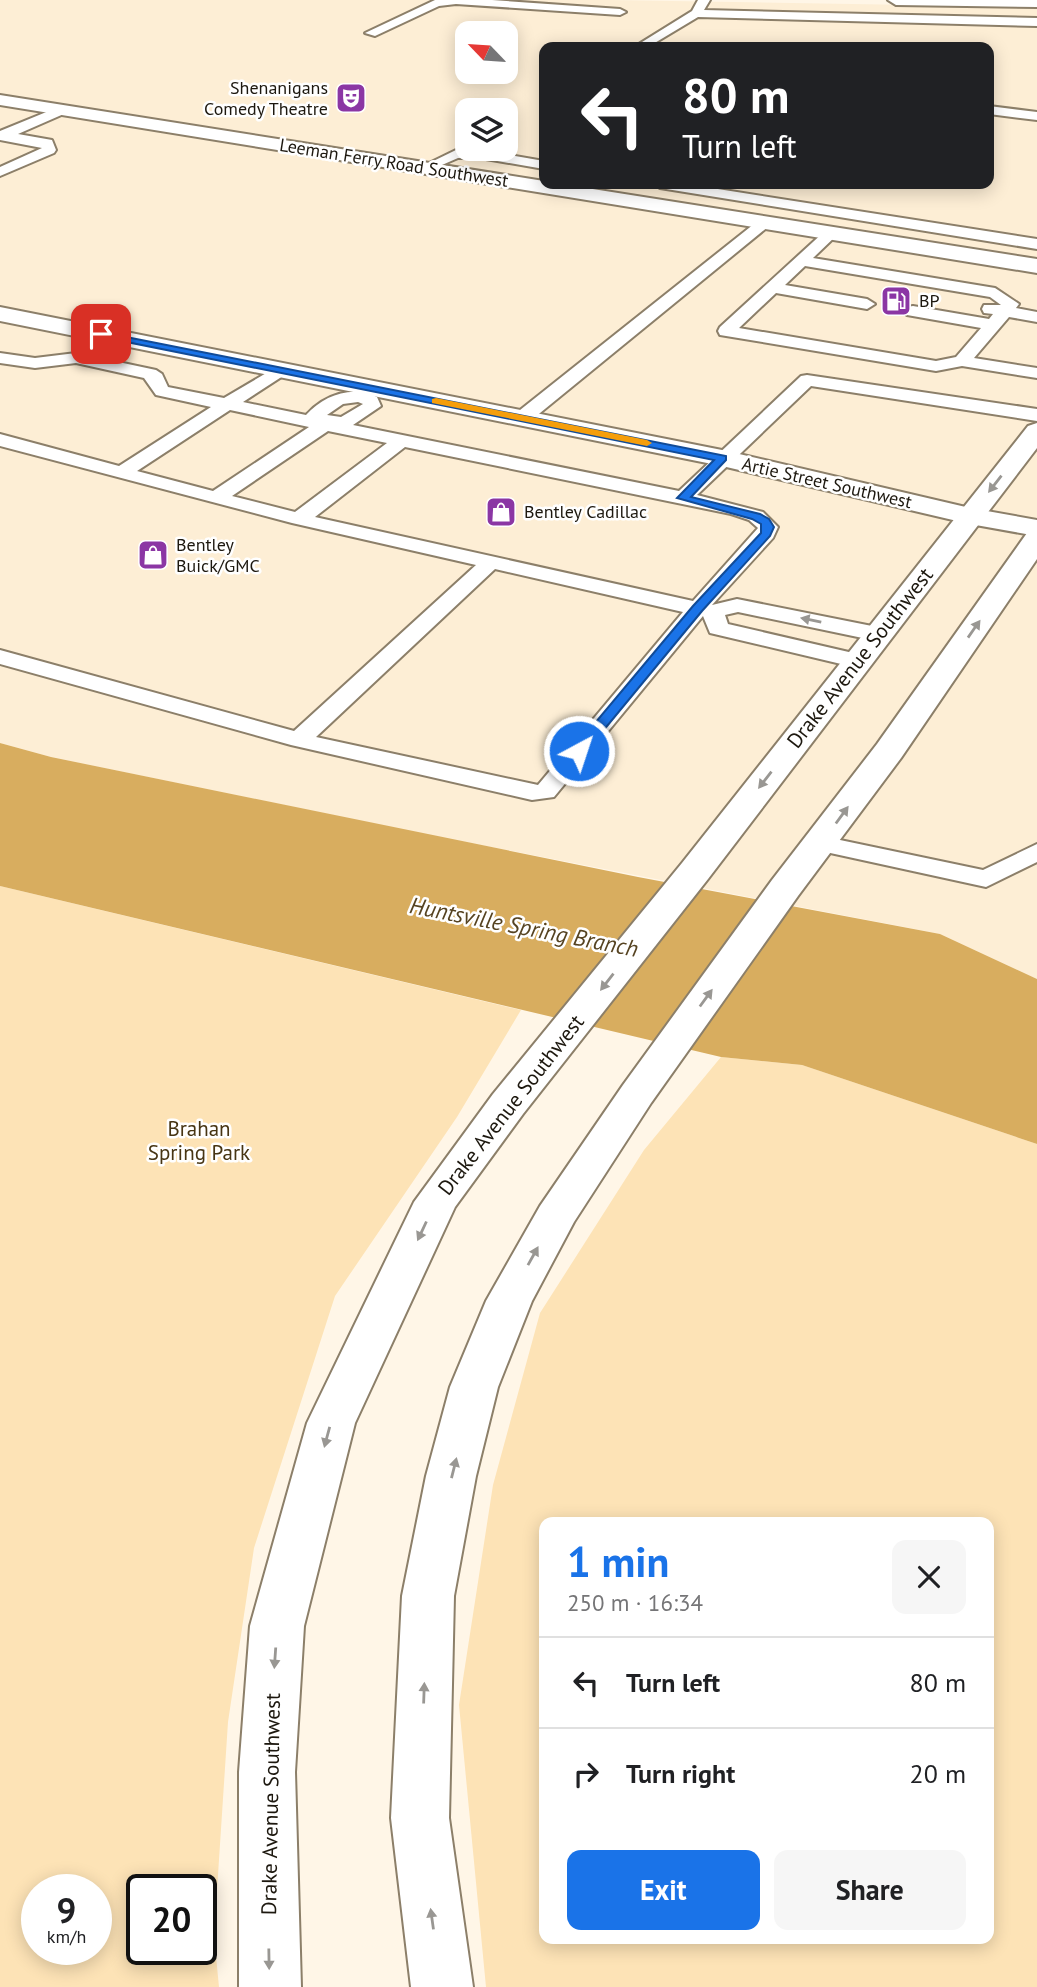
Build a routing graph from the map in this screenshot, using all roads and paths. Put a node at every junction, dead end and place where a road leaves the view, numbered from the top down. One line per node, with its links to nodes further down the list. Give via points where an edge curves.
1 (704, 0): 6 (lane)
2 (896, 0): 4 (street)
3 (468, 1): 8 (lane, via 463,6 474,11); 10 (lane, via 626,9); 11 (lane, via 438,3)
4 (934, 1): 5 (street); 7 (lane)
5 (1037, 2)
6 (696, 13): 7 (lane); 12 (lane)
7 (936, 20): 9 (lane)
8 (561, 21)
9 (1037, 22)
10 (590, 23)
11 (371, 33)
12 (648, 42)
13 (0, 100): 14 (street, Leeman Ferry Road Southwest)
14 (61, 110): 17 (lane); 19 (street, Leeman Ferry Road Southwest)
15 (994, 111): 16 (lane)
16 (1037, 116)
17 (1, 135): 20 (lane, via 47,143 49,150)
18 (539, 163): 19 (lane, via 456,154)
19 (426, 168): 21 (street, Leeman Ferry Road Southwest)
20 (0, 172)
21 (539, 186)
22 (557, 189): 24 (street, Leeman Ferry Road Southwest)
23 (691, 189): 25 (lane)
24 (764, 222): 26 (street, Leeman Ferry Road Southwest); 47 (lane)
25 (958, 232): 27 (lane); 28 (lane)
26 (831, 234): 28 (street, Leeman Ferry Road Southwest); 29 (lane)
27 (1037, 244)
28 (941, 251): 30 (street, Leeman Ferry Road Southwest)
29 (802, 261): 31 (lane); 39 (lane, via 995,293 1011,304)
30 (1037, 266)
31 (786, 275): 32 (lane); 33 (lane)
32 (773, 288): 35 (lane); 41 (lane, via 726,331 936,366)
33 (881, 291)
34 (925, 299): 39 (lane)
35 (867, 304)
36 (913, 311): 39 (lane)
37 (0, 314): 42 (street, Artie Street Southwest)
38 (1037, 317): 39 (lane)
39 (999, 318): 41 (lane)
40 (0, 358): 45 (lane, via 35,363 64,358 89,361 150,374 162,391)
41 (962, 361): 43 (lane)
42 (280, 370): 44 (street, Artie Street Southwest); 45 (lane)
43 (1037, 373)
44 (367, 393): 47 (street, Artie Street Southwest); 48 (lane, via 372,406 348,422)
45 (227, 404): 48 (lane); 53 (lane)
46 (1037, 415): 52 (lane, via 807,380)
47 (522, 418): 52 (street, Artie Street Southwest)
48 (326, 423): 51 (lane); 54 (lane)
49 (1037, 430): 56 (street, Drake Avenue Southwest, one-way to 56)
50 (0, 440): 53 (lane)
51 (402, 440): 55 (lane); 57 (lane)
52 (722, 458): 55 (lane); 56 (street, Artie Street Southwest)
53 (121, 473): 54 (lane)
54 (216, 498): 57 (lane)
55 (683, 498): 61 (lane, via 736,509 756,516 768,527)
56 (970, 516): 58 (street, Artie Street Southwest); 62 (street, Drake Avenue Southwest)
57 (299, 519): 60 (lane)
58 (1037, 528)
59 (1037, 539): 66 (street, one-way to 59)
60 (490, 563): 61 (lane); 65 (lane)
61 (705, 611): 62 (lane, one-way to 61, via 737,605); 64 (lane, via 718,628); 65 (lane, via 545,792 531,793)
62 (877, 634): 64 (street, Drake Avenue Southwest)
63 (0, 657): 65 (lane)
64 (858, 661): 68 (street, Drake Avenue Southwest, one-way to 68, via 508,1104 436,1202 331,1423 277,1626 267,1772)
65 (299, 740)
66 (821, 844): 67 (lane, via 986,879); 69 (street, one-way to 66, via 420,1818 428,1596 474,1387 509,1301 555,1217 666,1054)
67 (1037, 852)
68 (270, 1987)
69 (442, 1987)

